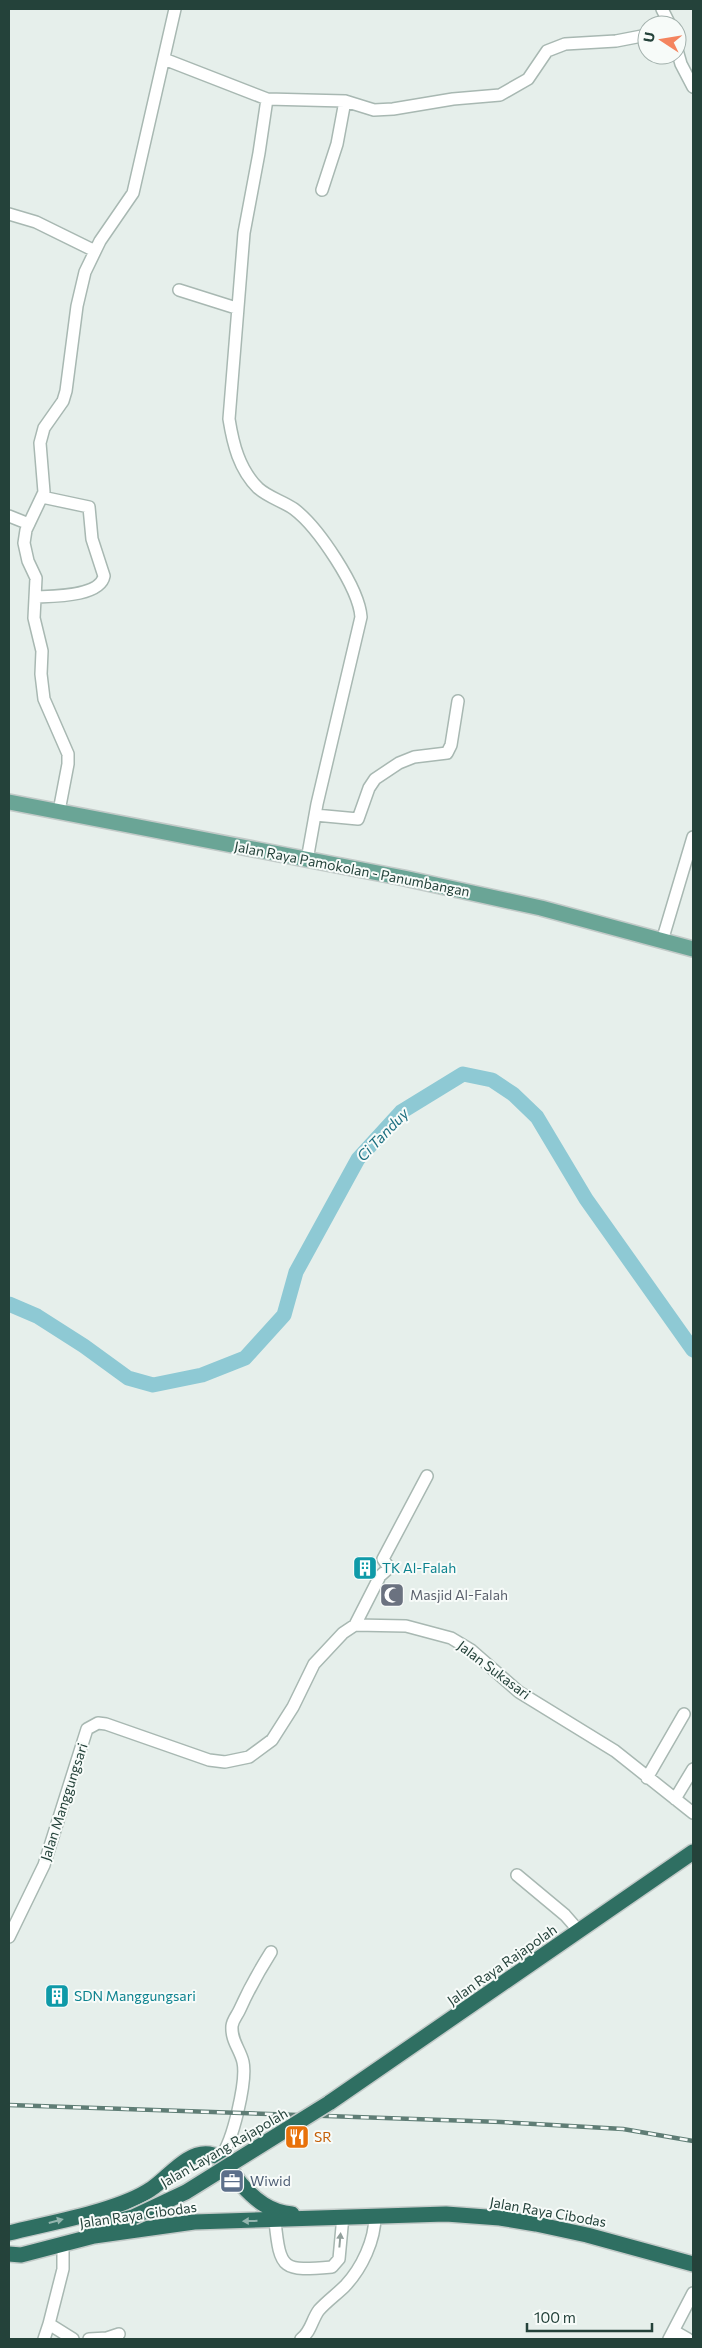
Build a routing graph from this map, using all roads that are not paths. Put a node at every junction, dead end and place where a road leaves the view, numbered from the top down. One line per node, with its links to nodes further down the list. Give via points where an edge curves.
1 (175, 9): 3 (street)
2 (637, 37): 7 (street, via 565,44 547,51 528,79 500,95 374,110)
3 (164, 59): 6 (street); 10 (street, via 133,193)
4 (682, 65): 5 (street)
5 (693, 87)
6 (267, 99): 7 (street); 12 (street, via 244,233)
7 (345, 101): 8 (street, via 337,144)
8 (322, 190)
9 (9, 214): 10 (street, via 36,222)
10 (94, 251): 13 (street, via 84,272 77,306 66,391 63,401 44,428 40,442 44,472)
11 (179, 290): 12 (street)
12 (236, 308): 20 (street, via 229,419 239,460 258,487 294,509 310,525 348,580 360,607 356,641)
13 (42, 497): 15 (street); 16 (street, via 89,507 92,539 104,576 100,586 94,589 61,596)
14 (9, 516): 15 (street)
15 (29, 524): 16 (street, via 24,543 36,578)
16 (35, 597): 19 (street, via 34,618 42,651 44,699 68,754)
17 (458, 701): 20 (street, via 447,753 414,757 375,779 358,819)
18 (9, 802): 19 (main road, Jalan Raya Pamokolan - Panumbangan)
19 (59, 812): 22 (main road, Jalan Raya Pamokolan - Panumbangan)
20 (315, 815): 22 (street)
21 (693, 837): 23 (street)
22 (307, 860): 23 (main road, Jalan Raya Pamokolan - Panumbangan, via 532,906)
23 (662, 941): 24 (main road, Jalan Raya Pamokolan - Panumbangan)
24 (693, 949)
25 (427, 1476): 26 (street, via 383,1559 389,1568 380,1576)
26 (356, 1625): 29 (street, Jalan Sukasari, via 406,1626 451,1638 471,1650 519,1692 615,1751); 35 (street, Jalan Manggungsari, via 343,1633 314,1664 272,1740 249,1757 225,1762 209,1760 106,1724 91,1725 87,1729 44,1865)
27 (684, 1714): 29 (street)
28 (693, 1769): 30 (street)
29 (647, 1778): 30 (street, Jalan Sukasari)
30 (675, 1799): 31 (street, Jalan Sukasari)
31 (693, 1813)
32 (693, 1852): 34 (highway, Jalan Raya Rajapolah)
33 (517, 1875): 34 (street)
34 (579, 1931): 37 (highway, Jalan Raya Rajapolah)
35 (9, 1937)
36 (270, 1952): 38 (street, via 234,2018 232,2037 244,2070 235,2125)
37 (329, 2104): 44 (highway, Jalan Layang Rajapolah, bridge, via 186,2192 133,2217)
38 (220, 2157): 39 (highway, Jalan Raya Cibodas, via 240,2184 268,2208 281,2213); 42 (highway, Jalan Raya Cibodas, one-way to 38, via 123,2203 150,2190 190,2158 207,2154)
39 (338, 2216): 40 (highway, Jalan Raya Cibodas); 41 (highway, Jalan Raya Cibodas); 41 (street, one-way to 39, via 278,2251 282,2259 290,2267 307,2270 332,2268 339,2259)
40 (376, 2216): 46 (highway, Jalan Raya Cibodas, via 446,2214 500,2218 587,2235); 54 (street, via 372,2240 360,2264 347,2284 319,2310 306,2336)
41 (275, 2220): 43 (highway, Jalan Raya Cibodas, one-way to 43, via 194,2222 94,2236)
42 (9, 2233)
43 (63, 2244): 45 (highway, Jalan Raya Cibodas, via 20,2255); 48 (street, via 63,2269)
44 (9, 2248)
45 (9, 2254)
46 (693, 2264)
47 (693, 2293): 50 (street)
48 (48, 2324): 51 (street); 52 (street)
49 (119, 2334): 53 (street)
50 (671, 2335): 55 (street)
51 (44, 2339)
52 (74, 2339)
53 (89, 2339)
54 (301, 2339)
55 (688, 2339)

